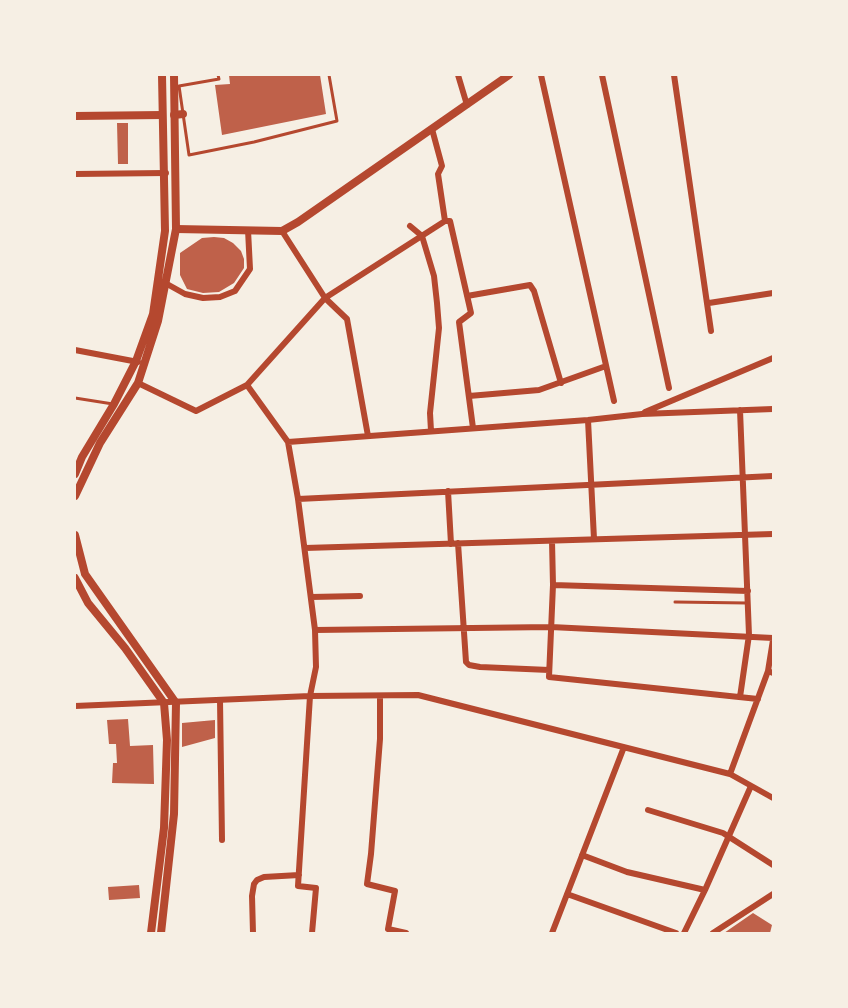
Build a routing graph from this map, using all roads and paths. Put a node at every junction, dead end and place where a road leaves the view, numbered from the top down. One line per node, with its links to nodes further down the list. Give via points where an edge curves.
1 (162, 75): 12 (main road)
2 (174, 75): 11 (main road)
3 (218, 75): 11 (lane, via 219,79 180,86)
4 (329, 75): 11 (lane, via 337,121 189,155)
5 (458, 75): 10 (street)
6 (510, 75): 10 (street)
7 (541, 75): 32 (street)
8 (602, 75): 36 (street)
9 (674, 75): 27 (street)
10 (467, 105): 14 (street)
11 (178, 114): 19 (main road)
12 (162, 115): 13 (street); 15 (main road)
13 (75, 116)
14 (432, 129): 17 (street, via 442,166 438,174); 21 (street)
15 (166, 173): 16 (street); 31 (main road, via 165,231 153,314)
16 (75, 174)
17 (445, 220): 22 (street); 25 (street, via 450,221)
18 (410, 226): 22 (street)
19 (176, 228): 20 (street); 23 (main road)
20 (248, 230): 21 (street); 23 (street, via 250,269 235,291 203,298)
21 (282, 231): 26 (street)
22 (422, 236): 26 (street); 47 (street, via 434,276 439,328)
23 (167, 284): 31 (main road, via 158,321)
24 (773, 293): 27 (street)
25 (467, 296): 33 (street, via 530,285); 37 (street, via 471,313 459,322)
26 (325, 298): 35 (street); 48 (street, via 347,319)
27 (709, 303): 28 (street)
28 (711, 331)
29 (75, 350): 31 (street)
30 (773, 358): 44 (street)
31 (140, 362): 34 (main road); 40 (main road)
32 (606, 366): 33 (street); 39 (street)
33 (561, 383): 37 (street, via 538,390)
34 (138, 384): 35 (street, via 196,411); 41 (main road)
35 (246, 385): 49 (street)
36 (669, 388)
37 (469, 396): 46 (street)
38 (75, 398): 40 (lane)
39 (614, 401)
40 (114, 405): 41 (lane); 50 (main road)
41 (124, 406): 55 (main road, via 100,443)
42 (773, 409): 43 (street)
43 (740, 410): 44 (street); 52 (street)
44 (642, 414): 45 (street)
45 (588, 420): 46 (street); 53 (street)
46 (473, 428): 47 (street)
47 (431, 431): 48 (street)
48 (368, 436): 49 (street)
49 (288, 442): 56 (street)
50 (75, 474)
51 (773, 476): 52 (street)
52 (743, 478): 53 (street); 59 (street)
53 (591, 485): 54 (street); 60 (street)
54 (448, 491): 56 (street); 62 (street)
55 (75, 496)
56 (298, 498): 63 (street)
57 (773, 534): 59 (street)
58 (75, 535): 84 (main road, via 85,574)
59 (746, 535): 60 (street); 66 (street)
60 (594, 539): 61 (street)
61 (552, 541): 62 (street); 65 (street)
62 (454, 543): 63 (street); 72 (street)
63 (305, 548): 68 (street)
64 (75, 578): 83 (main road, via 88,603)
65 (553, 585): 66 (street); 71 (street)
66 (748, 591): 70 (street)
67 (360, 596): 68 (street)
68 (311, 597): 73 (street)
69 (675, 602): 70 (lane)
70 (749, 603): 74 (street)
71 (551, 627): 72 (street); 74 (street); 76 (street)
72 (464, 628): 73 (street); 76 (street, via 469,665)
73 (315, 630): 78 (street, via 316,667)
74 (749, 635): 75 (street); 80 (street)
75 (773, 639): 77 (street)
76 (549, 670): 80 (street, via 549,677)
77 (771, 672): 81 (street)
78 (310, 696): 79 (street); 82 (street); 95 (street)
79 (380, 696): 86 (street, via 418,695); 103 (street, via 367,884 395,891 388,929)
80 (740, 697): 81 (street)
81 (758, 699): 87 (street)
82 (220, 700): 84 (street); 92 (street)
83 (164, 703): 84 (street); 85 (street); 99 (main road, via 168,740 164,828)
84 (176, 703): 100 (main road, via 174,814)
85 (75, 706)
86 (624, 747): 87 (street); 93 (street)
87 (730, 774): 88 (street)
88 (751, 786): 89 (street); 91 (street)
89 (773, 798)
90 (648, 810): 91 (street)
91 (729, 836): 94 (street); 96 (street)
92 (222, 840)
93 (582, 855): 96 (street, via 627,872); 97 (street)
94 (773, 865)
95 (299, 875): 101 (street, via 257,880 252,896); 102 (street, via 298,886 316,888)
96 (705, 890): 106 (street)
97 (567, 894): 104 (street); 105 (street)
98 (773, 894): 107 (street)
99 (151, 933)
100 (161, 933)
101 (253, 933)
102 (312, 933)
103 (406, 933)
104 (552, 933)
105 (676, 933)
106 (684, 933)
107 (713, 933)

